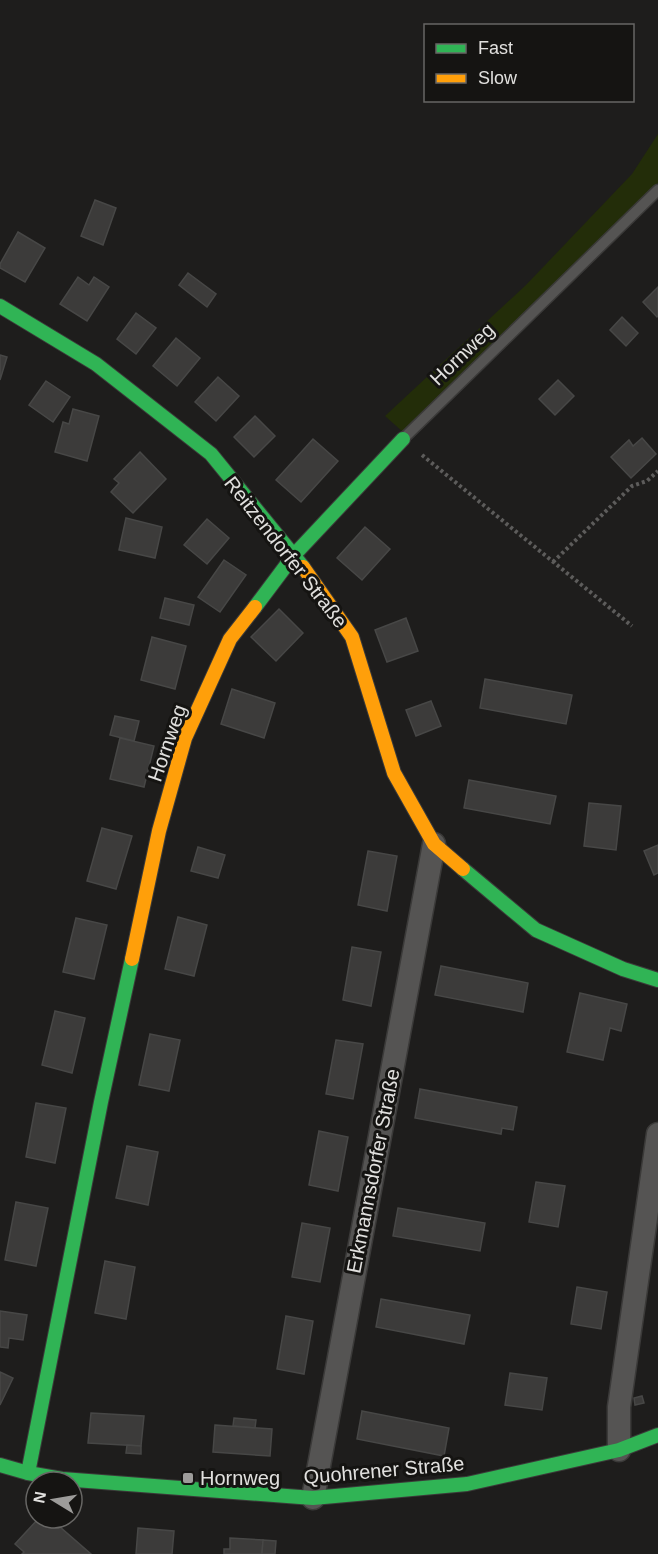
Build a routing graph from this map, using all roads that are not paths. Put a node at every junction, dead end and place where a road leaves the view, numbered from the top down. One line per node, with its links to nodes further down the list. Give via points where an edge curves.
1 (658, 189): 3 (lane, Hornweg)
2 (0, 306): 4 (street, Reitzendorfer Straße, via 96,364 211,454)
3 (403, 439): 4 (street, Hornweg)
4 (294, 555): 5 (street, Reitzendorfer Straße, via 352,637 394,773); 11 (street, Hornweg, via 230,639 185,738 159,831 108,1068)
5 (434, 844): 6 (street, Reitzendorfer Straße, via 536,930 623,969); 14 (street, Erkmannsdorfer Straße)
6 (658, 980)
7 (658, 1134): 9 (street, via 619,1407)
8 (658, 1435): 9 (street, Quohrener Straße)
9 (619, 1450): 14 (street, Quohrener Straße, via 467,1484)
10 (0, 1465): 12 (street, Quohrener Straße)
11 (29, 1470)
12 (24, 1472)
13 (84, 1481): 14 (street, Quohrener Straße)
14 (313, 1498)

